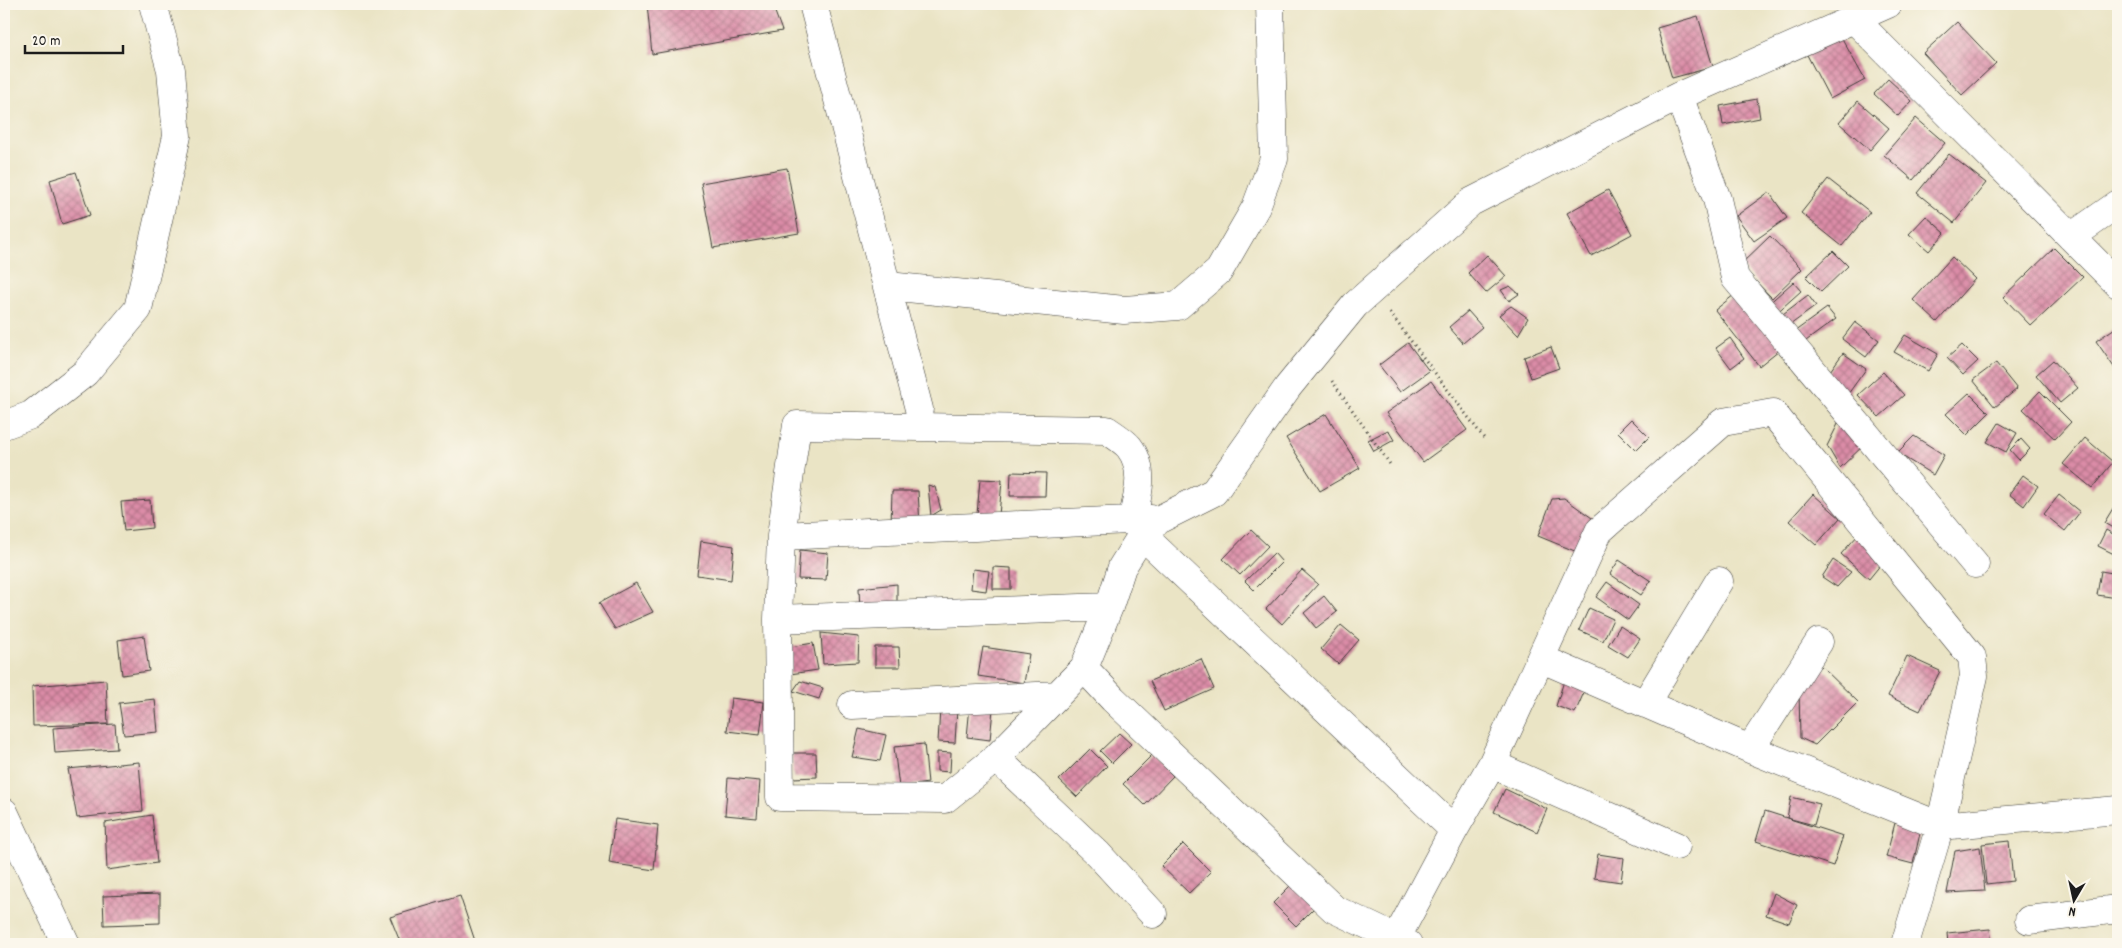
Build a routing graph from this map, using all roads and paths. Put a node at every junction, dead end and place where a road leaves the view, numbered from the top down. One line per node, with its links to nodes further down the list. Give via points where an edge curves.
1 (153, 4): 14 (street, via 171,70 177,136 138,309 85,373 31,415)
2 (813, 4): 10 (street)
3 (1270, 4): 10 (street, via 1274,159 1256,207 1219,271 1178,306 1124,310)
4 (1888, 4): 5 (street)
5 (1854, 19): 6 (street); 8 (street)
6 (1679, 96): 11 (street, via 1471,202); 19 (street, via 1717,199 1735,278)
7 (2118, 204): 8 (street)
8 (2071, 237): 9 (street)
9 (2118, 284)
10 (888, 286): 13 (street)
11 (1373, 290): 12 (street, via 1355,306); 15 (path)
12 (1314, 356): 16 (path); 17 (street, via 1288,387 1214,492)
13 (919, 409)
14 (4, 426)
15 (1486, 441)
16 (1392, 467)
17 (1145, 525): 18 (street); 18 (street, via 1139,465 1129,447 1108,430 797,425); 21 (street, via 1122,567); 35 (street)
18 (781, 536): 22 (street)
19 (1975, 564)
20 (1719, 581): 27 (street)
21 (1109, 607): 22 (street); 25 (street)
22 (778, 620): 30 (street, via 780,797 945,799)
23 (1819, 642): 29 (street)
24 (1542, 659): 27 (street); 31 (street); 34 (street, via 1599,532 1723,422 1773,413 1972,657 1974,676)
25 (1084, 668): 26 (street); 40 (street, via 1334,909)
26 (1058, 694): 28 (street); 30 (street)
27 (1645, 704): 29 (street)
28 (852, 705)
29 (1750, 749): 34 (street)
30 (996, 758): 38 (street, via 1098,854)
31 (1492, 764): 35 (street); 36 (street)
32 (2118, 810): 34 (street)
33 (4, 812): 41 (street)
34 (1940, 826): 42 (street)
35 (1454, 830): 40 (street)
36 (1676, 846)
37 (2118, 910): 39 (street)
38 (1153, 914)
39 (2029, 920)
40 (1402, 942)
41 (66, 944)
42 (1905, 944)

